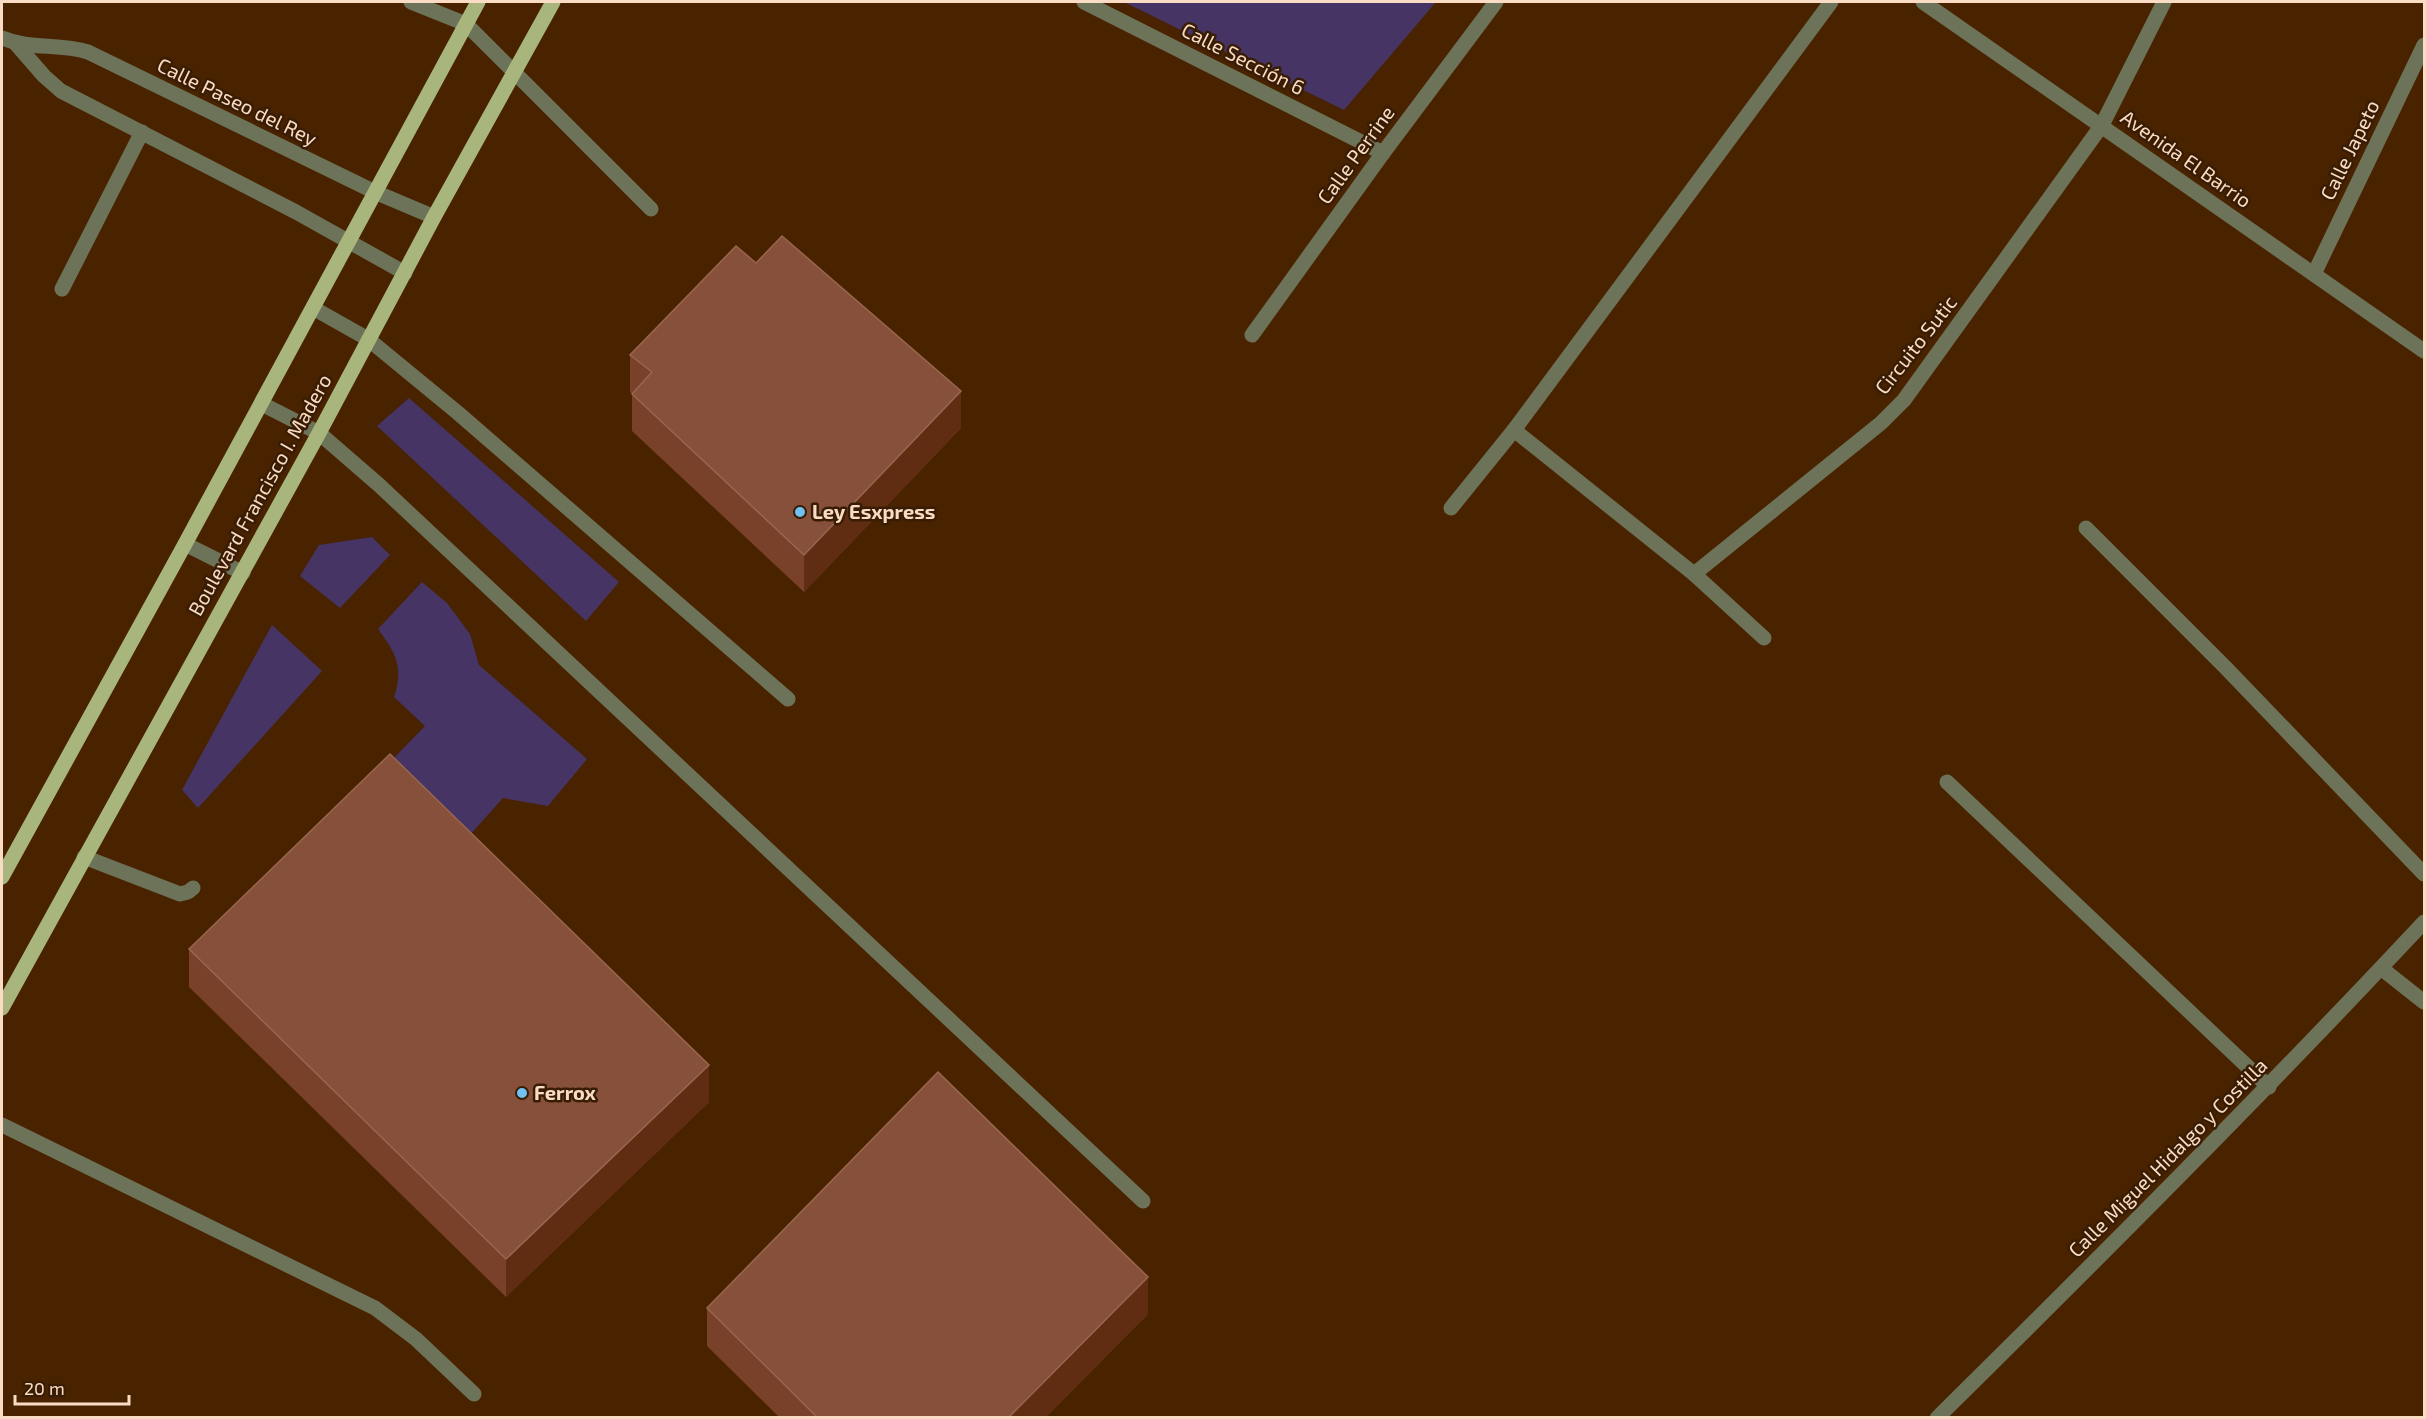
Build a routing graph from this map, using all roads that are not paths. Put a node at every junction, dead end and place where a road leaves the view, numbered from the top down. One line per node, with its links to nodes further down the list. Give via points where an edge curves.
1 (411, 2): 9 (street)
2 (478, 2): 9 (main road)
3 (553, 2): 13 (main road, Boulevard Francisco I. Madero)
4 (1084, 2): 16 (street, Calle Sección 6)
5 (1496, 2): 16 (street, Calle Perrine)
6 (1831, 2): 29 (street)
7 (1923, 2): 14 (street, Avenida El Barrio)
8 (2164, 2): 14 (street, Circuito Sutic)
9 (466, 24): 13 (street); 17 (main road)
10 (2, 38): 11 (street, Calle Paseo del Rey)
11 (17, 45): 15 (street, Calle Paseo del Rey, via 61,91); 17 (street, Calle Paseo del Rey, via 68,46 88,52)
12 (2424, 45): 22 (street, Calle Japeto)
13 (513, 74): 18 (street); 19 (main road, Boulevard Francisco I. Madero)
14 (2102, 125): 22 (street, Avenida El Barrio); 35 (street, Circuito Sutic, via 1904,400 1881,423)
15 (142, 132): 20 (street, Calle Paseo del Rey); 23 (street)
16 (1383, 153): 25 (street, Calle Perrine)
17 (375, 192): 19 (street, Calle Paseo del Rey); 20 (main road)
18 (651, 209)
19 (434, 217): 21 (main road, Boulevard Francisco I. Madero)
20 (348, 240): 21 (street, Calle Paseo del Rey); 24 (main road)
21 (405, 273): 26 (main road, Boulevard Francisco I. Madero)
22 (2314, 274): 27 (street, Avenida El Barrio)
23 (62, 289)
24 (313, 308): 26 (street); 28 (main road)
25 (1252, 335)
26 (368, 339): 30 (main road, Boulevard Francisco I. Madero); 37 (street)
27 (2424, 351)
28 (262, 404): 30 (street); 33 (main road)
29 (1514, 430): 31 (street); 35 (street)
30 (319, 433): 34 (main road, Boulevard Francisco I. Madero); 49 (street)
31 (1451, 508)
32 (2086, 528): 40 (street)
33 (185, 544): 34 (street); 41 (main road)
34 (243, 573): 39 (main road, Boulevard Francisco I. Madero)
35 (1694, 574): 36 (street)
36 (1764, 638)
37 (788, 699)
38 (1947, 782): 47 (street)
39 (84, 857): 42 (street, via 180,894); 46 (main road, Boulevard Francisco I. Madero)
40 (2424, 874)
41 (2, 877)
42 (193, 888)
43 (2424, 922): 44 (street, Calle Miguel Hidalgo y Costilla)
44 (2381, 968): 45 (street); 47 (street, Calle Miguel Hidalgo y Costilla)
45 (2424, 1002)
46 (2, 1008)
47 (2269, 1087): 51 (street, Calle Miguel Hidalgo y Costilla)
48 (2, 1125): 50 (street, via 375,1308 416,1339)
49 (1143, 1201)
50 (474, 1394)
51 (1937, 1418)

